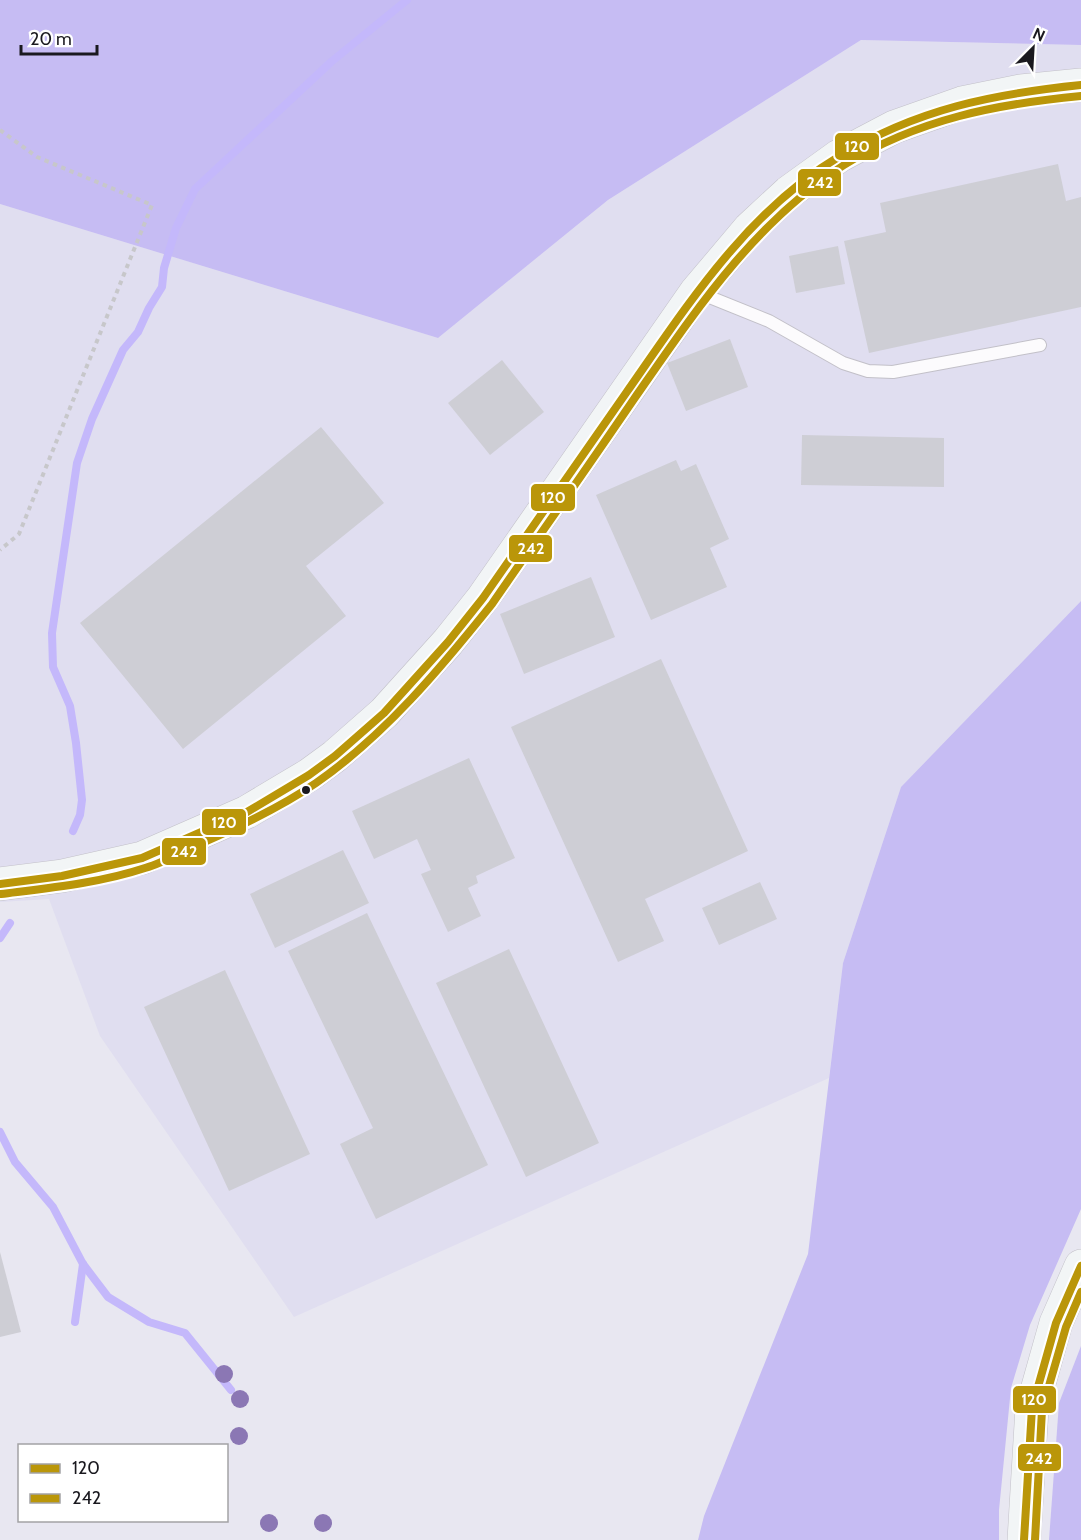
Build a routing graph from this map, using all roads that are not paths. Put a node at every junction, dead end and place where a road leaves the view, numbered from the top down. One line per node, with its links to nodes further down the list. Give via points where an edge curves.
1 (1081, 85): 2 (main road, via 1021,91 962,103 867,140 789,192 750,228)
2 (696, 291): 3 (lane, via 769,321 843,363 868,371 892,372); 4 (main road, via 483,598 384,713 335,756 247,812 141,858 62,876)
3 (1040, 345)
4 (0, 884)
5 (1081, 1266): 6 (main road, via 1056,1323 1032,1408)
6 (1024, 1540)

